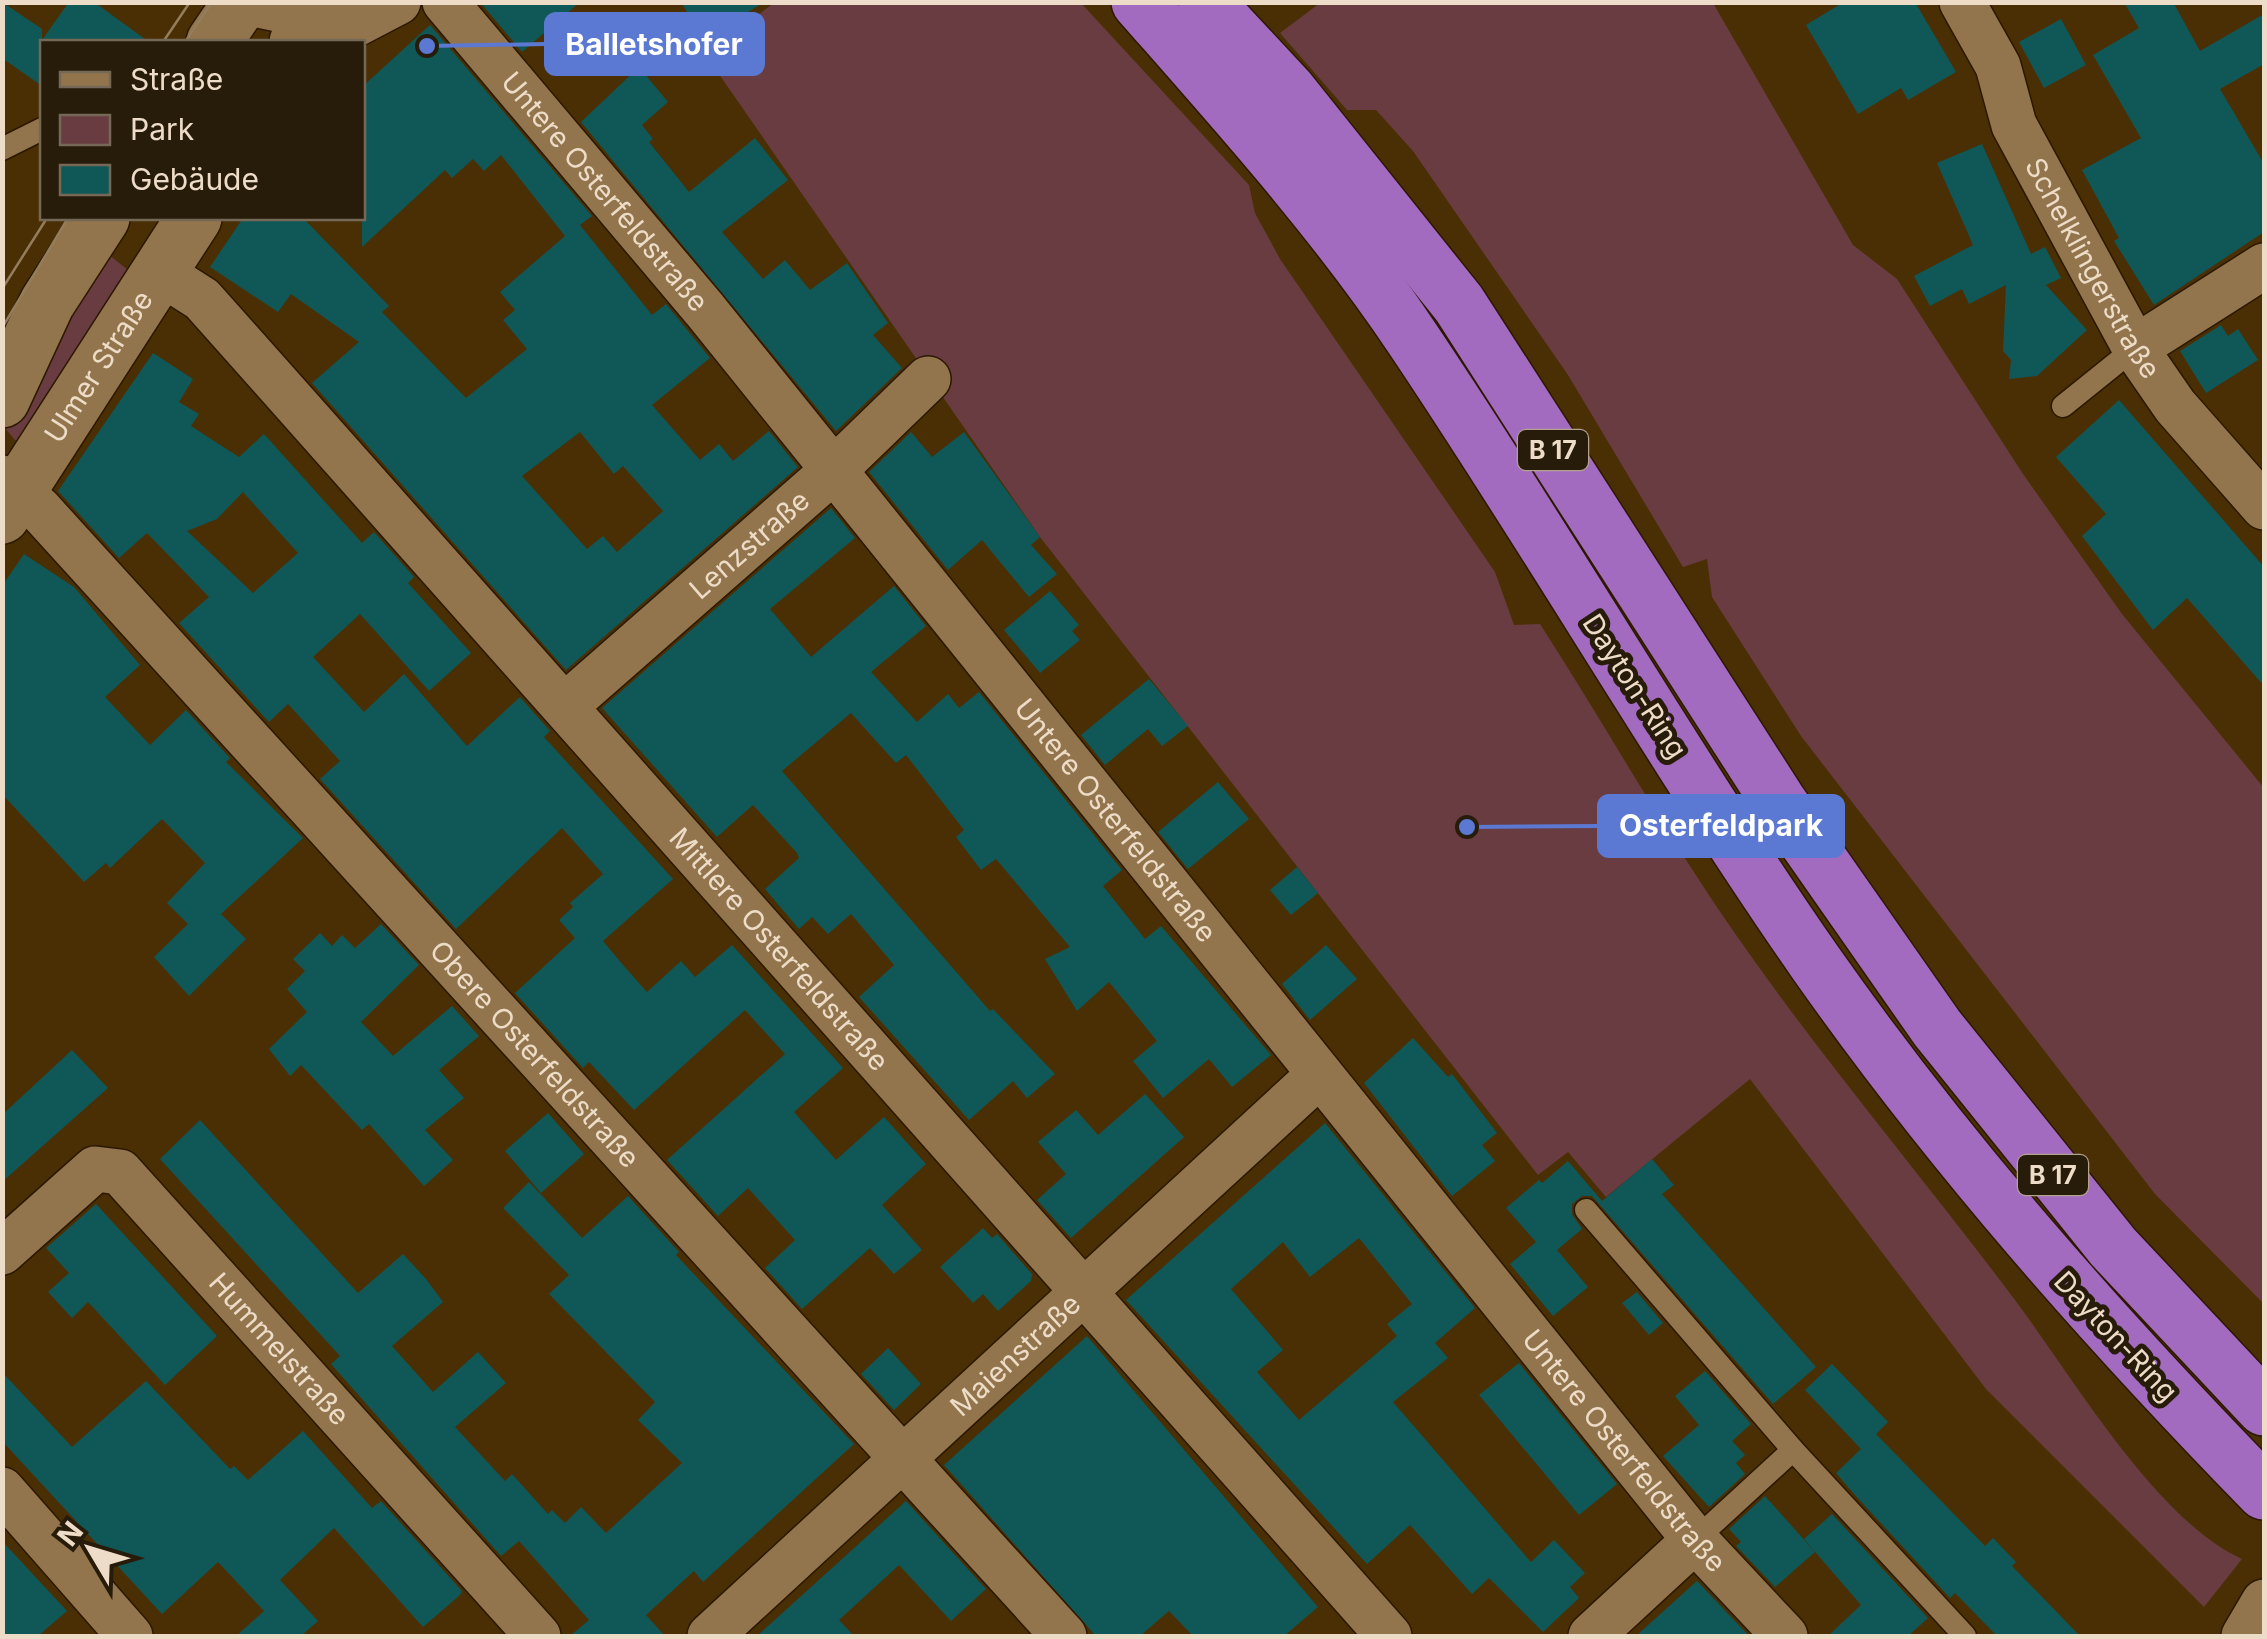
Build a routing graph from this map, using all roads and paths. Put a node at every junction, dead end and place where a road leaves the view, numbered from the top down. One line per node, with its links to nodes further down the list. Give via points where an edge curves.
1 (243, 2): 7 (street); 8 (street)
2 (398, 2): 7 (street, via 354,25)
3 (445, 2): 19 (street, Untere Osterfeldstraße, via 621,207)
4 (1138, 2): 31 (highway, Dayton-Ring / B 17, via 1250,129 1409,333 1730,835 1888,1063 2067,1285)
5 (1206, 2): 27 (highway, Dayton-Ring / B 17, via 1288,90 1459,304 1779,802 1937,1028 2112,1247)
6 (1962, 2): 15 (street, Schelklingerstraße, via 1998,66 2009,115)
7 (307, 21)
8 (215, 40)
9 (40, 130): 10 (lane)
10 (2, 149)
11 (101, 220): 17 (street, via 47,303)
12 (193, 220): 14 (street, Ulmer Straße)
13 (2264, 266): 15 (street)
14 (161, 273): 20 (street, Ulmer Straße); 22 (street, Mittlere Osterfeldstraße, via 202,300)
15 (2134, 348): 18 (lane); 21 (street, Schelklingerstraße)
16 (928, 379): 19 (street, Lenzstraße)
17 (2, 400)
18 (2063, 406)
19 (832, 471): 22 (street, Lenzstraße); 23 (street, Untere Osterfeldstraße)
20 (8, 494): 29 (street, Obere Osterfeldstraße)
21 (2264, 507)
22 (564, 706): 26 (street, Mittlere Osterfeldstraße)
23 (1319, 1075): 26 (street, Maienstraße); 32 (street, Untere Osterfeldstraße)
24 (1586, 1210): 28 (lane)
25 (2, 1252): 35 (street, Hummelstraße, via 95,1169 120,1172)
26 (1080, 1292): 29 (street, Maienstraße); 38 (street, Mittlere Osterfeldstraße)
27 (2264, 1408)
28 (1793, 1450): 32 (lane); 41 (lane)
29 (902, 1459): 36 (street, Maienstraße); 37 (street, Obere Osterfeldstraße)
30 (2, 1490): 34 (street)
31 (2264, 1492)
32 (1695, 1540): 39 (street); 40 (street, Untere Osterfeldstraße)
33 (2264, 1602): 42 (street)
34 (130, 1636)
35 (538, 1636)
36 (710, 1636)
37 (1064, 1636)
38 (1389, 1636)
39 (1590, 1636)
40 (1785, 1636)
41 (1965, 1636)
42 (2244, 1636)

